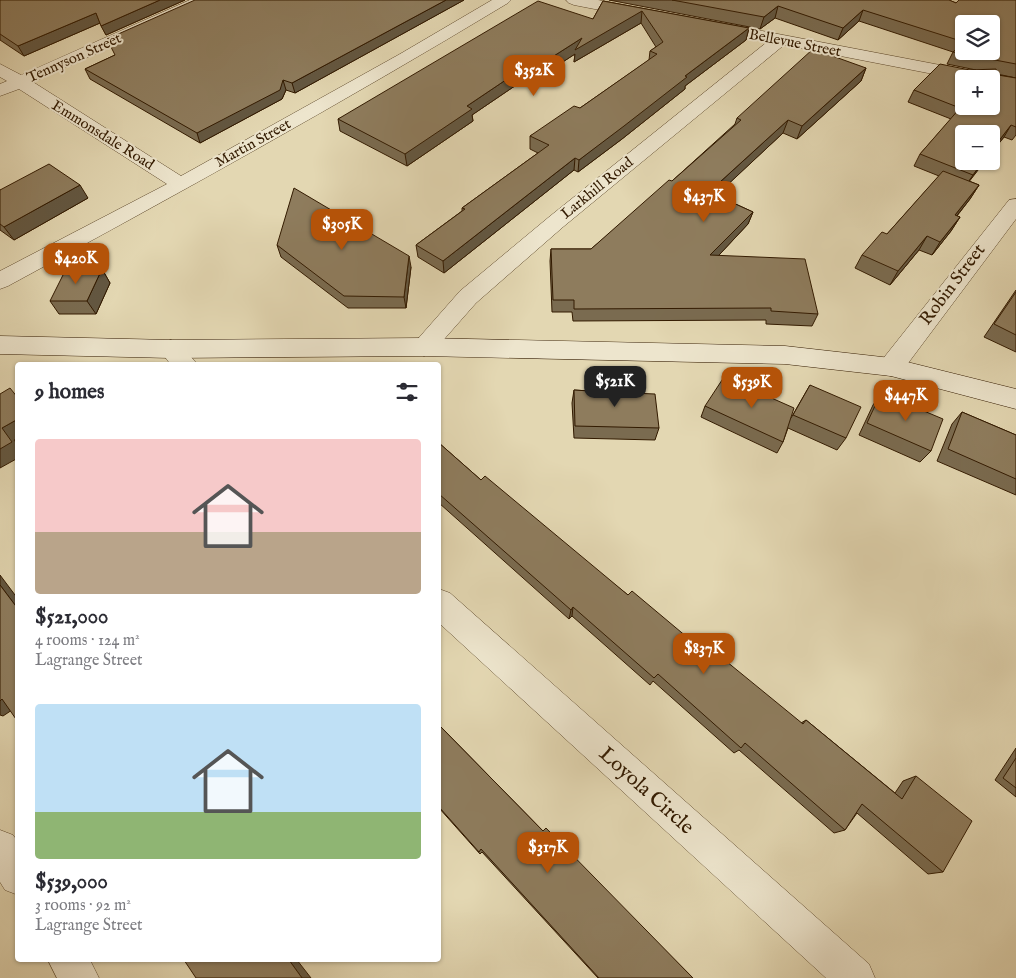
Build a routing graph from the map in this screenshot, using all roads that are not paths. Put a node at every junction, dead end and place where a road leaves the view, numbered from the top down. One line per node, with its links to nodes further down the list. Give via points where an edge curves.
1 (203, 0): 9 (street, Tennyson Street)
2 (503, 0): 11 (street, Martin Street)
3 (574, 0): 4 (street)
4 (651, 15)
5 (697, 24): 6 (street, Bellevue Street)
6 (780, 40): 8 (street, Bellevue Street); 15 (street, Larkhill Road, via 475,291)
7 (0, 69): 9 (street, Emmonsdale Road)
8 (955, 73)
9 (19, 82): 10 (street, Tennyson Street); 11 (street, Emmonsdale Road)
10 (0, 91)
11 (181, 184): 13 (street, Martin Street)
12 (1016, 204): 17 (street, Robin Street)
13 (0, 281)
14 (0, 345): 16 (street)
15 (424, 347): 16 (street); 17 (street, via 785,355)
16 (179, 357)
17 (891, 367): 18 (street)
18 (1016, 400)
19 (441, 605): 24 (street, Loyola Circle)
20 (0, 848): 21 (street)
21 (15, 872)
22 (69, 962): 23 (street)
23 (79, 978)
24 (855, 978)

